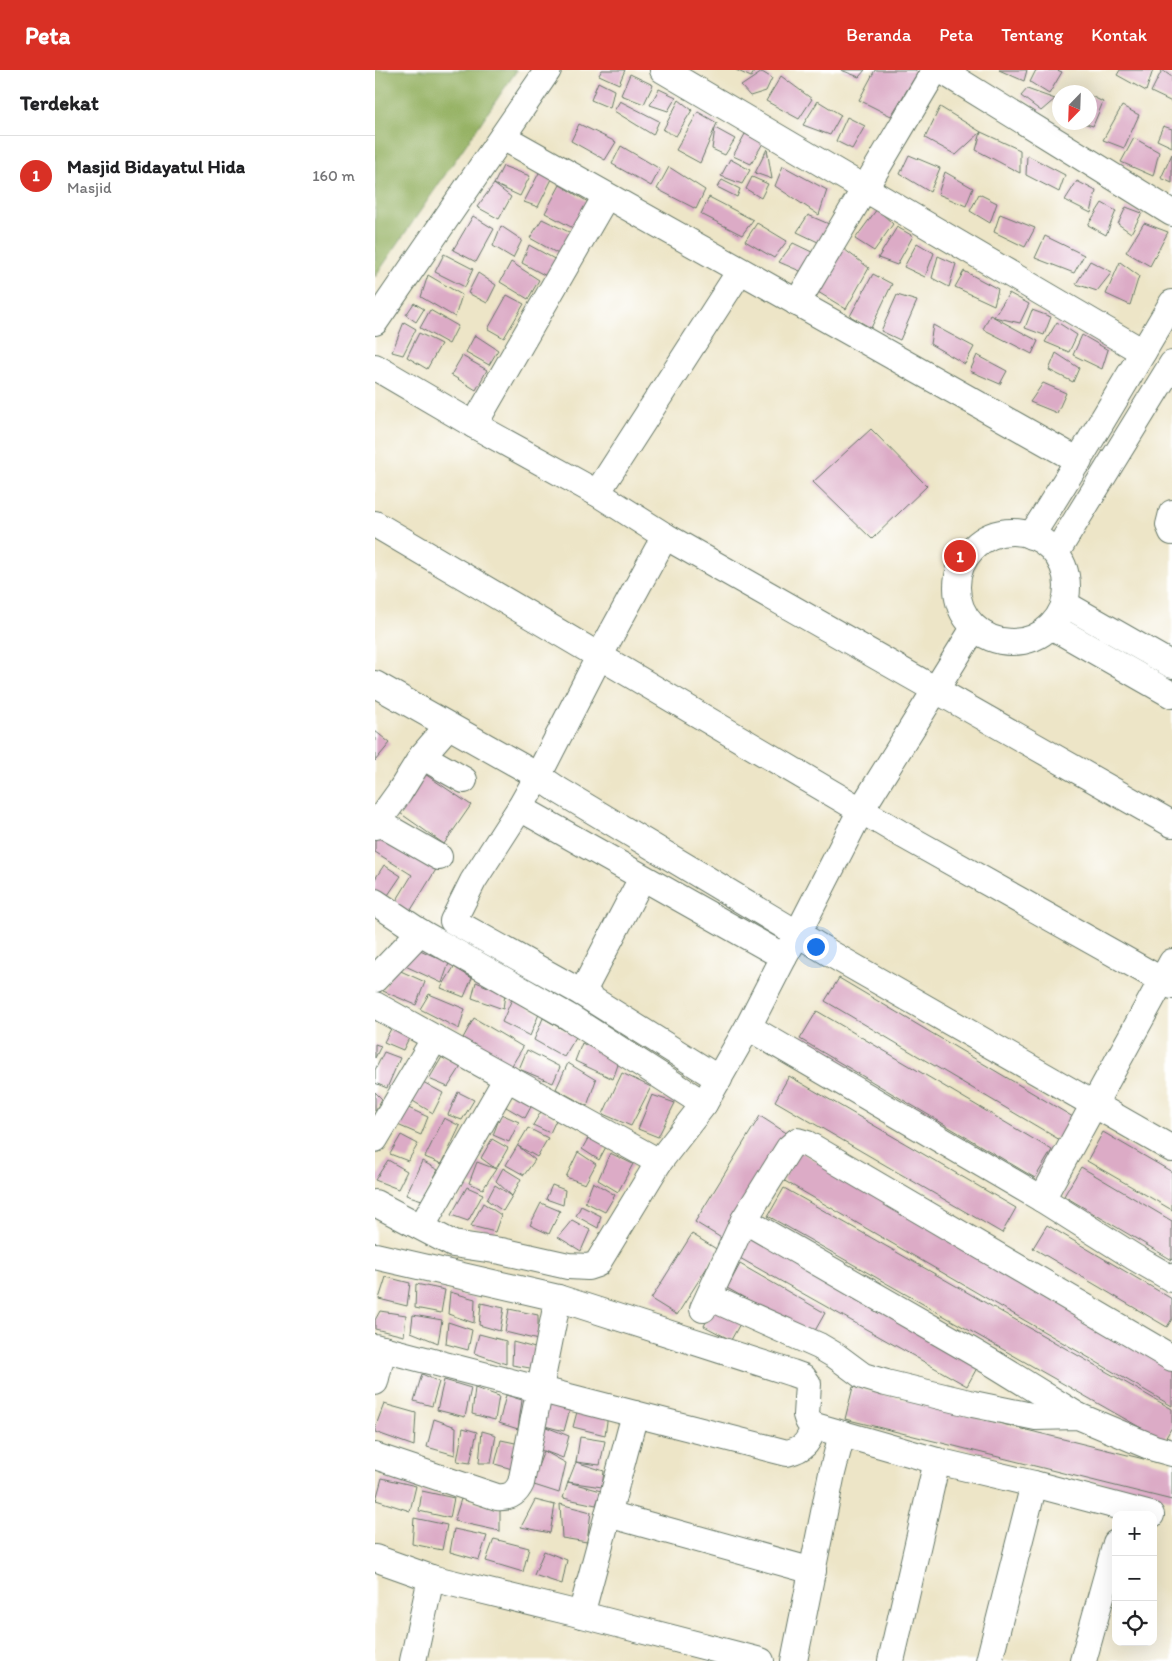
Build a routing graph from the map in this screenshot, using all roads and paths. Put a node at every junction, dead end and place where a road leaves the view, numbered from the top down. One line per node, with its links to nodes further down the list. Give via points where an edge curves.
1 (549, 70): 5 (street)
2 (663, 70): 6 (street)
3 (935, 70): 6 (street)
4 (941, 70): 8 (street)
5 (503, 138): 7 (street); 12 (street)
6 (864, 189): 10 (street); 13 (street)
7 (605, 196): 9 (street); 17 (street)
8 (1172, 213)
9 (740, 271): 10 (street); 19 (street)
10 (797, 302): 18 (street)
11 (1172, 303): 13 (street)
12 (375, 322)
13 (1136, 363): 16 (street); 18 (street)
14 (1172, 364): 16 (street)
15 (375, 368): 17 (street)
16 (1165, 393): 25 (street)
17 (474, 425): 19 (street)
18 (1079, 461): 24 (street)
19 (597, 493): 23 (street)
20 (1172, 513): 22 (street, via 1169,525)
21 (375, 524): 29 (street)
22 (1172, 532)
23 (665, 536): 29 (street); 32 (street)
24 (1031, 536): 25 (street); 28 (street, via 1007,532 992,536 967,555 959,569 956,585 961,608)
25 (1056, 553): 26 (street, via 1065,573)
26 (1065, 604): 27 (street); 30 (street)
27 (1051, 626): 28 (street, via 1022,642 1005,642); 33 (street)
28 (974, 628): 32 (street)
29 (600, 655): 36 (street); 39 (street)
30 (1172, 665)
31 (375, 684): 34 (street)
32 (935, 690): 39 (street); 41 (street)
33 (1172, 695)
34 (448, 726): 35 (street); 36 (street)
35 (422, 756): 37 (street); 40 (street)
36 (538, 776): 38 (street); 46 (street)
37 (464, 780)
38 (520, 808): 43 (street); 50 (street, via 473,881 453,921)
39 (861, 810): 46 (street); 48 (street)
40 (376, 824): 42 (street)
41 (1172, 824)
42 (439, 858)
43 (642, 878): 47 (street); 50 (street)
44 (375, 902): 45 (street)
45 (420, 932): 49 (street); 56 (street, via 569,1017)
46 (798, 933): 47 (street); 57 (street)
47 (784, 957): 52 (street)
48 (1169, 976): 57 (street)
49 (375, 979)
50 (582, 994): 55 (street)
51 (377, 1010): 53 (street)
52 (748, 1027): 55 (street); 61 (street)
53 (435, 1038): 54 (street); 58 (street)
54 (507, 1078): 60 (street); 64 (street)
55 (719, 1079): 56 (street)
56 (704, 1104): 60 (street)
57 (1095, 1105): 59 (street); 61 (street)
58 (375, 1140)
59 (1172, 1149)
60 (659, 1162): 64 (street, via 597,1264 588,1267 453,1244)
61 (1042, 1199): 66 (street)
62 (375, 1203): 64 (street)
63 (744, 1220): 69 (street, via 789,1148 797,1142 807,1144); 73 (street); 73 (street, via 706,1303 819,1346 863,1376 886,1383 1036,1417)
64 (422, 1226)
65 (375, 1256): 67 (street)
66 (1172, 1279)
67 (558, 1298): 71 (street); 74 (street, via 803,1377 808,1384 806,1415)
68 (379, 1348): 70 (street); 71 (street)
69 (1172, 1358)
70 (375, 1382)
71 (538, 1390): 72 (street); 77 (street, via 521,1482 515,1493 506,1498 497,1498)
72 (635, 1414): 74 (street, via 787,1453 800,1450); 81 (street)
73 (1078, 1416): 76 (street)
74 (815, 1426): 75 (street)
75 (842, 1434): 78 (street); 86 (street)
76 (1172, 1453)
77 (375, 1456)
78 (937, 1461): 79 (street); 92 (street)
79 (1034, 1484): 80 (street); 93 (street)
80 (1121, 1511)
81 (608, 1514): 86 (street); 88 (street)
82 (1157, 1516): 83 (street)
83 (1172, 1520)
84 (1112, 1556): 94 (street)
85 (375, 1558): 87 (street)
86 (813, 1571): 91 (street)
87 (431, 1578): 88 (street); 89 (street)
88 (581, 1615): 90 (street)
89 (413, 1661)
90 (761, 1661)
91 (794, 1661)
92 (891, 1661)
93 (989, 1661)
94 (1083, 1661)

